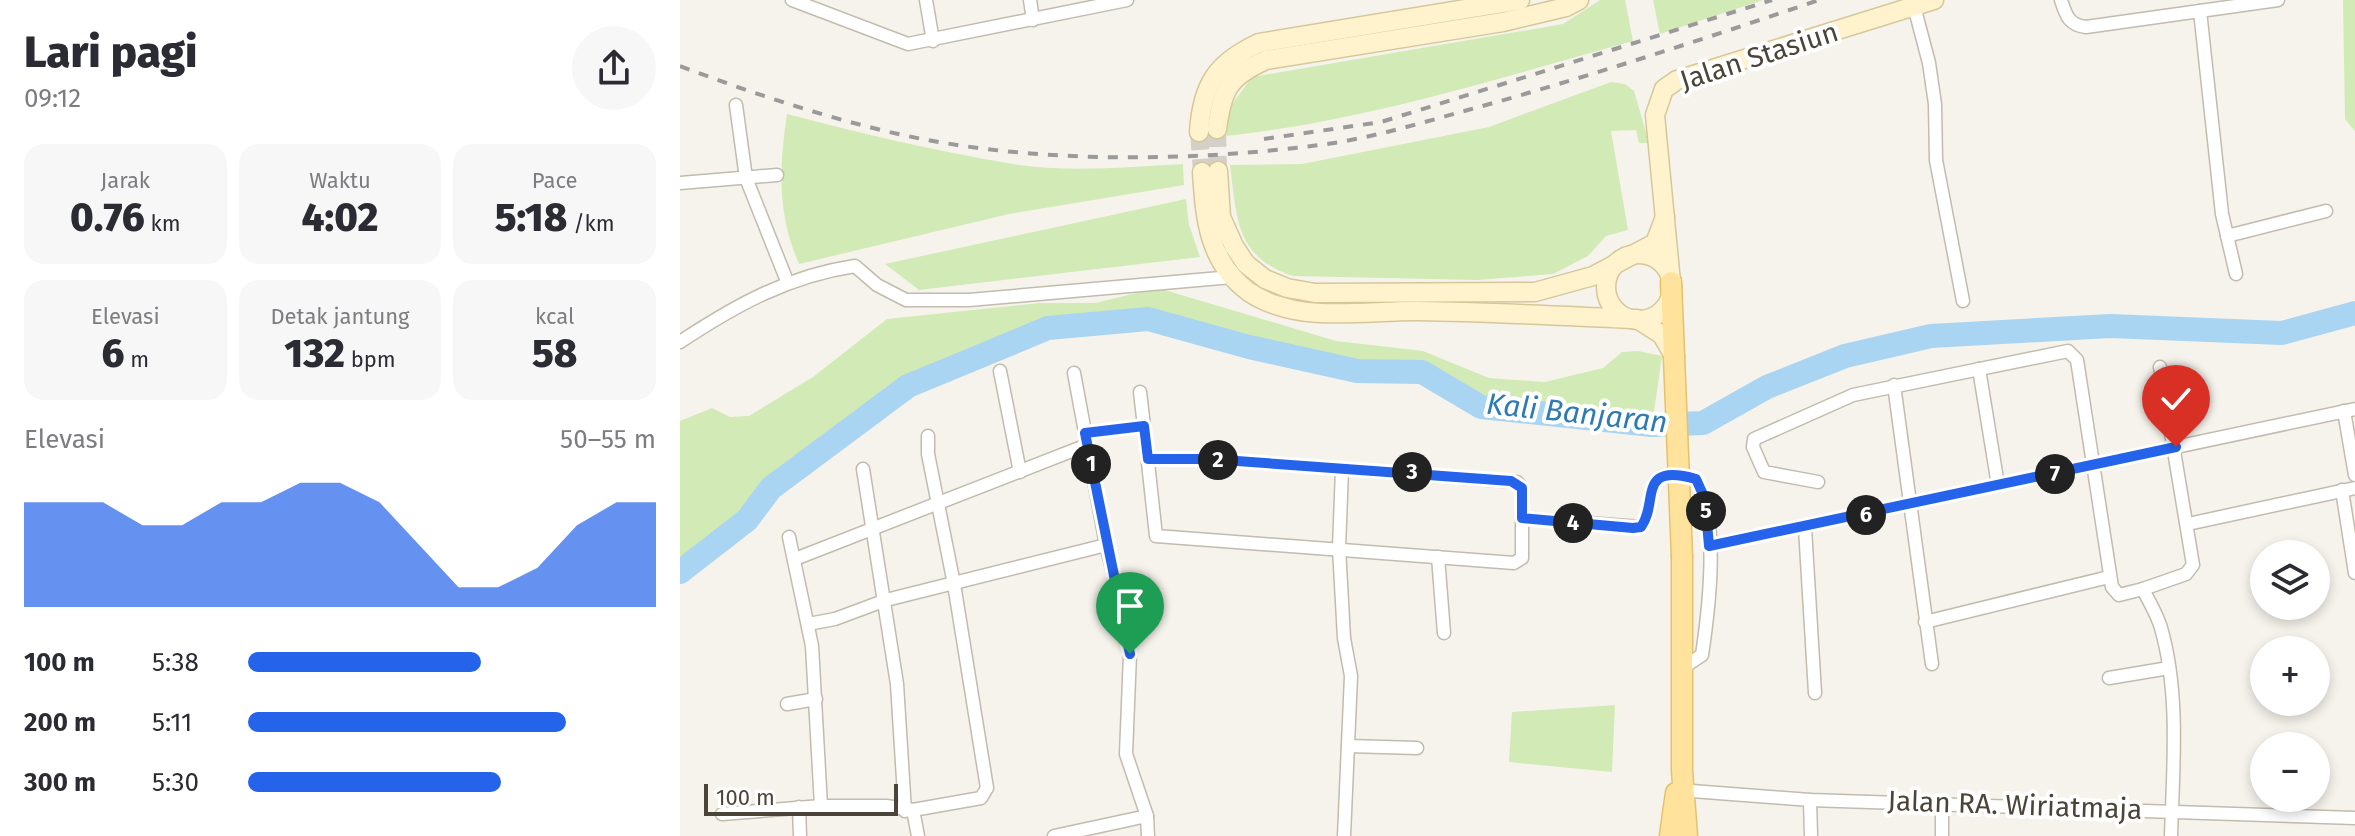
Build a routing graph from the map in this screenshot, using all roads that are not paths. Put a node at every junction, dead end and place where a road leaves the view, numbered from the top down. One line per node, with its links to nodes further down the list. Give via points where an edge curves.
1 (792, 0): 13 (street, via 902,43)
2 (926, 0): 13 (street)
3 (1030, 0): 12 (street)
4 (1127, 0): 12 (street)
5 (1520, 0): 6 (main road, via 1259,43 1235,54 1216,73 1204,94 1208,130 1240,71 1266,60 1503,22)
6 (1579, 0)
7 (1934, 0): 10 (main road, Jalan Stasiun)
8 (2061, 0): 11 (street, via 2067,18 2086,27)
9 (2278, 0): 11 (street)
10 (1914, 6): 19 (main road, Jalan Stasiun, via 1677,80 1664,89 1655,115); 26 (street, via 1929,63 1936,160)
11 (2200, 11): 20 (street)
12 (1033, 20): 13 (street)
13 (933, 41)
14 (736, 105): 16 (street)
15 (777, 175): 16 (street)
16 (746, 178): 17 (street); 24 (street)
17 (680, 183)
18 (2326, 211): 20 (street)
19 (1665, 217): 21 (main road, via 1655,243); 25 (main road, Jalan Stasiun)
20 (2227, 236): 22 (street)
21 (1626, 256): 23 (main road, via 1569,286 1535,292 1315,293 1287,288 1246,264 1234,246 1210,172 1206,227); 25 (main road, via 1651,256 1665,266); 27 (main road, via 1610,271 1607,292 1617,311)
22 (2236, 274)
23 (1232, 277): 24 (street, via 969,300 906,300 855,266); 27 (main road, via 1275,304 1310,312)
24 (787, 281): 28 (street, via 735,306)
25 (1671, 282): 27 (main road, via 1663,309); 29 (main road)
26 (1963, 301)
27 (1637, 319): 29 (main road, via 1662,335)
28 (680, 342)
29 (1674, 356): 71 (main road, bridge)
30 (2160, 367): 40 (street)
31 (1979, 369): 34 (street); 42 (street, via 2059,350 2073,355); 48 (street)
32 (1000, 371): 45 (street)
33 (1074, 373): 39 (street)
34 (1894, 385): 47 (street, via 1853,395 1754,439 1764,472); 51 (street)
35 (1140, 392): 37 (street)
36 (2349, 410): 40 (street); 46 (street)
37 (1144, 426): 39 (street); 41 (street)
38 (928, 436): 50 (street)
39 (1086, 439): 45 (street); 57 (street)
40 (2176, 447): 42 (street); 53 (street)
41 (1148, 459): 44 (street); 59 (street, via 1156,536)
42 (2092, 466): 48 (street); 63 (street)
43 (863, 469): 55 (street)
44 (1342, 470): 52 (street, via 1517,482 1522,488); 59 (street)
45 (1020, 472): 50 (street)
46 (2355, 475)
47 (1818, 482)
48 (1998, 485): 51 (street)
49 (2349, 489): 53 (street); 62 (street)
50 (938, 505): 55 (street); 64 (street)
51 (1910, 505): 54 (street); 67 (street)
52 (1522, 518): 58 (street, via 1641,527 1652,485 1660,478 1685,476 1696,479 1701,489); 60 (street, via 1520,562)
53 (2188, 524): 65 (street, via 2192,570)
54 (1805, 528): 58 (street); 74 (street)
55 (871, 529): 61 (street); 66 (street)
56 (789, 537): 61 (street)
57 (1106, 545): 64 (street); 87 (street, via 1130,654 1126,754)
58 (1709, 546): 71 (street, via 1702,655)
59 (1339, 548): 60 (street); 77 (street, via 1350,659)
60 (1438, 557): 69 (street)
61 (795, 559): 68 (street)
62 (2355, 573)
63 (2109, 577): 65 (street, via 2119,595); 67 (street)
64 (954, 584): 66 (street); 84 (street, via 987,793)
65 (2143, 589): 72 (street, via 2160,624)
66 (886, 600): 68 (street); 84 (street)
67 (1925, 622): 70 (street)
68 (808, 624): 75 (street)
69 (1444, 633)
70 (1932, 664)
71 (1684, 667): 79 (main road)
72 (2169, 668): 73 (street); 85 (street)
73 (2109, 678)
74 (1815, 693)
75 (816, 699): 76 (street); 82 (street)
76 (787, 704)
77 (1348, 746): 78 (street); 93 (street)
78 (1417, 748)
79 (1681, 784): 80 (street, Jalan RA. Wiriatmaja); 94 (main road); 95 (main road)
80 (1810, 800): 81 (street, Jalan RA. Wiriatmaja); 96 (street)
81 (1942, 803): 85 (street, Jalan RA. Wiriatmaja); 97 (street)
82 (821, 806): 83 (street); 84 (street)
83 (799, 807): 86 (street); 89 (street)
84 (909, 810): 90 (street)
85 (2172, 810): 88 (street, Jalan RA. Wiriatmaja); 98 (street)
86 (722, 814)
87 (1147, 816): 91 (street); 92 (street)
88 (2355, 818)
89 (800, 836)
90 (918, 836)
91 (1054, 836)
92 (1148, 836)
93 (1344, 836)
94 (1670, 836)
95 (1687, 836)
96 (1811, 836)
97 (1942, 836)
98 (2171, 836)

